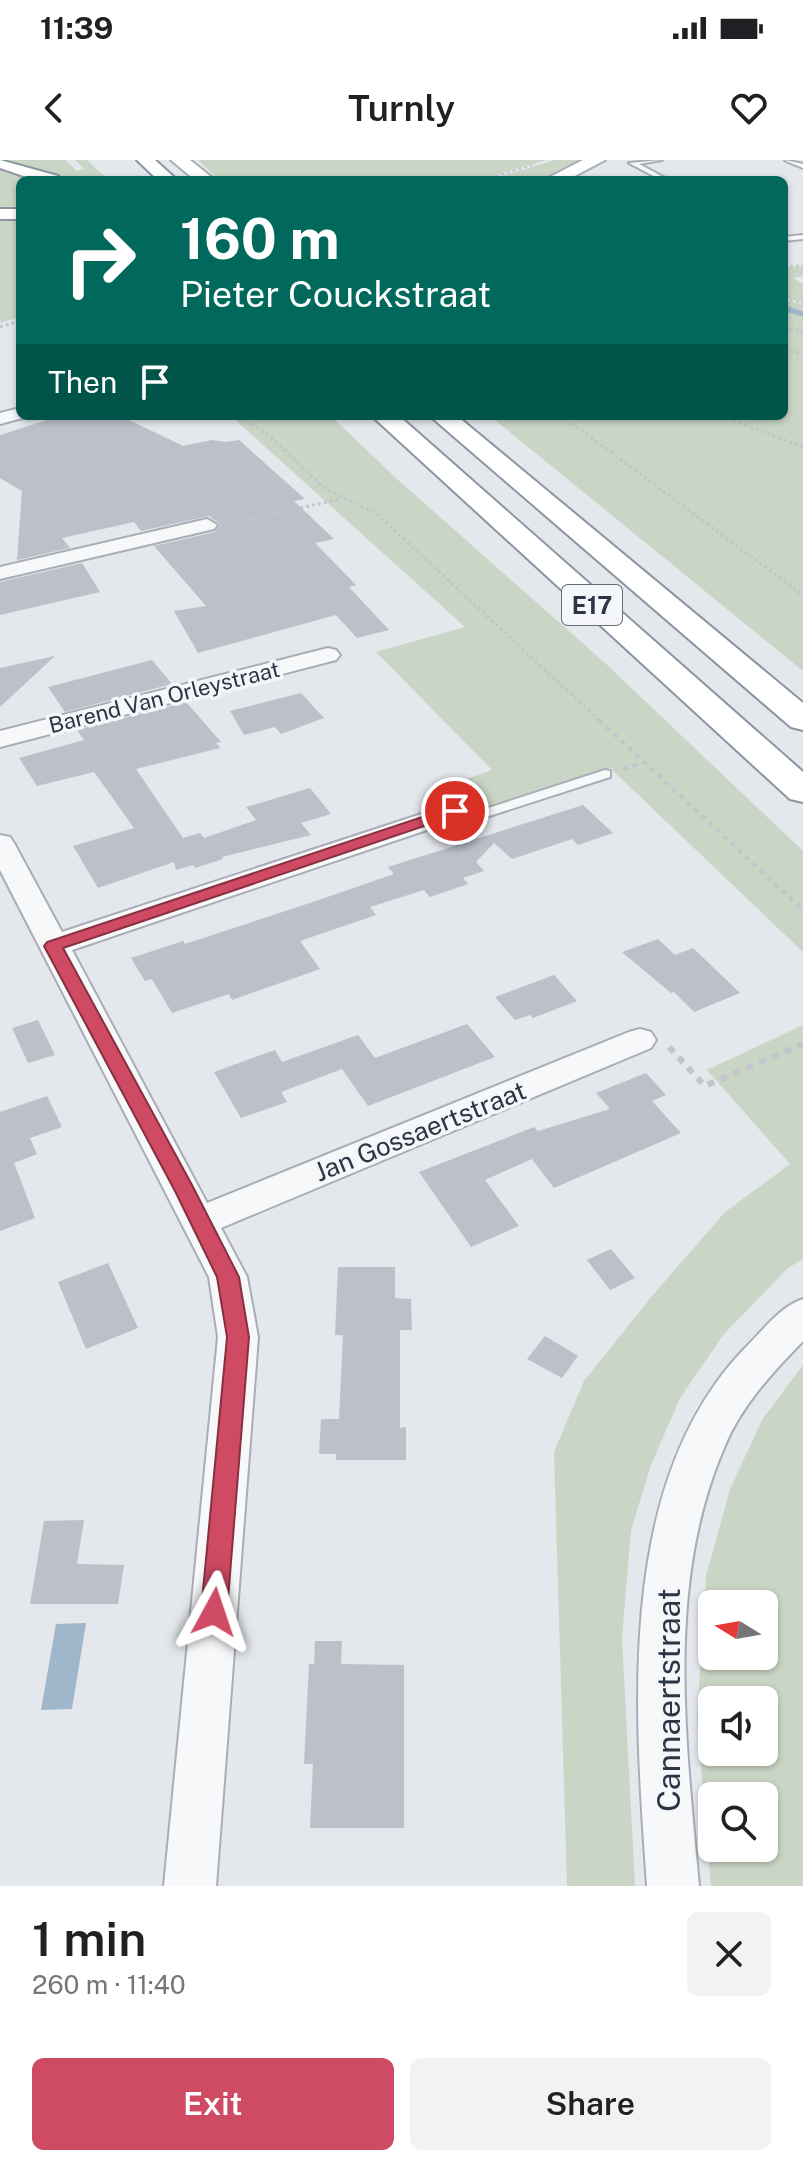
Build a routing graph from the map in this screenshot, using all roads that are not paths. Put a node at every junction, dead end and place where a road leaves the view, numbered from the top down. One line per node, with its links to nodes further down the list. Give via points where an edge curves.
1 (145, 160): 9 (main road)
2 (179, 160): 10 (main road)
3 (597, 160): 11 (main road)
4 (659, 160): 12 (lane, via 632,163)
5 (788, 160): 7 (lane)
6 (0, 163): 8 (main road)
7 (803, 166)
8 (40, 176)
9 (163, 176)
10 (201, 176)
11 (562, 176)
12 (658, 176)
13 (388, 420): 21 (main road, E17)
14 (447, 420): 18 (main road, E17)
15 (207, 525): 16 (street)
16 (0, 573)
17 (328, 655): 19 (street, Barend Van Orleystraat)
18 (803, 720)
19 (0, 739)
20 (605, 774): 22 (lane, via 480,815)
21 (803, 791)
22 (455, 811): 24 (street)
23 (0, 843): 24 (street)
24 (53, 946): 26 (street)
25 (640, 1040): 26 (street, Jan Gossaertstraat)
26 (200, 1221): 28 (street, via 228,1277 238,1337)
27 (803, 1315): 29 (street, Cannaertstraat, via 774,1340 727,1398 695,1461 675,1522 666,1574 661,1687)
28 (190, 1886)
29 (673, 1886)

